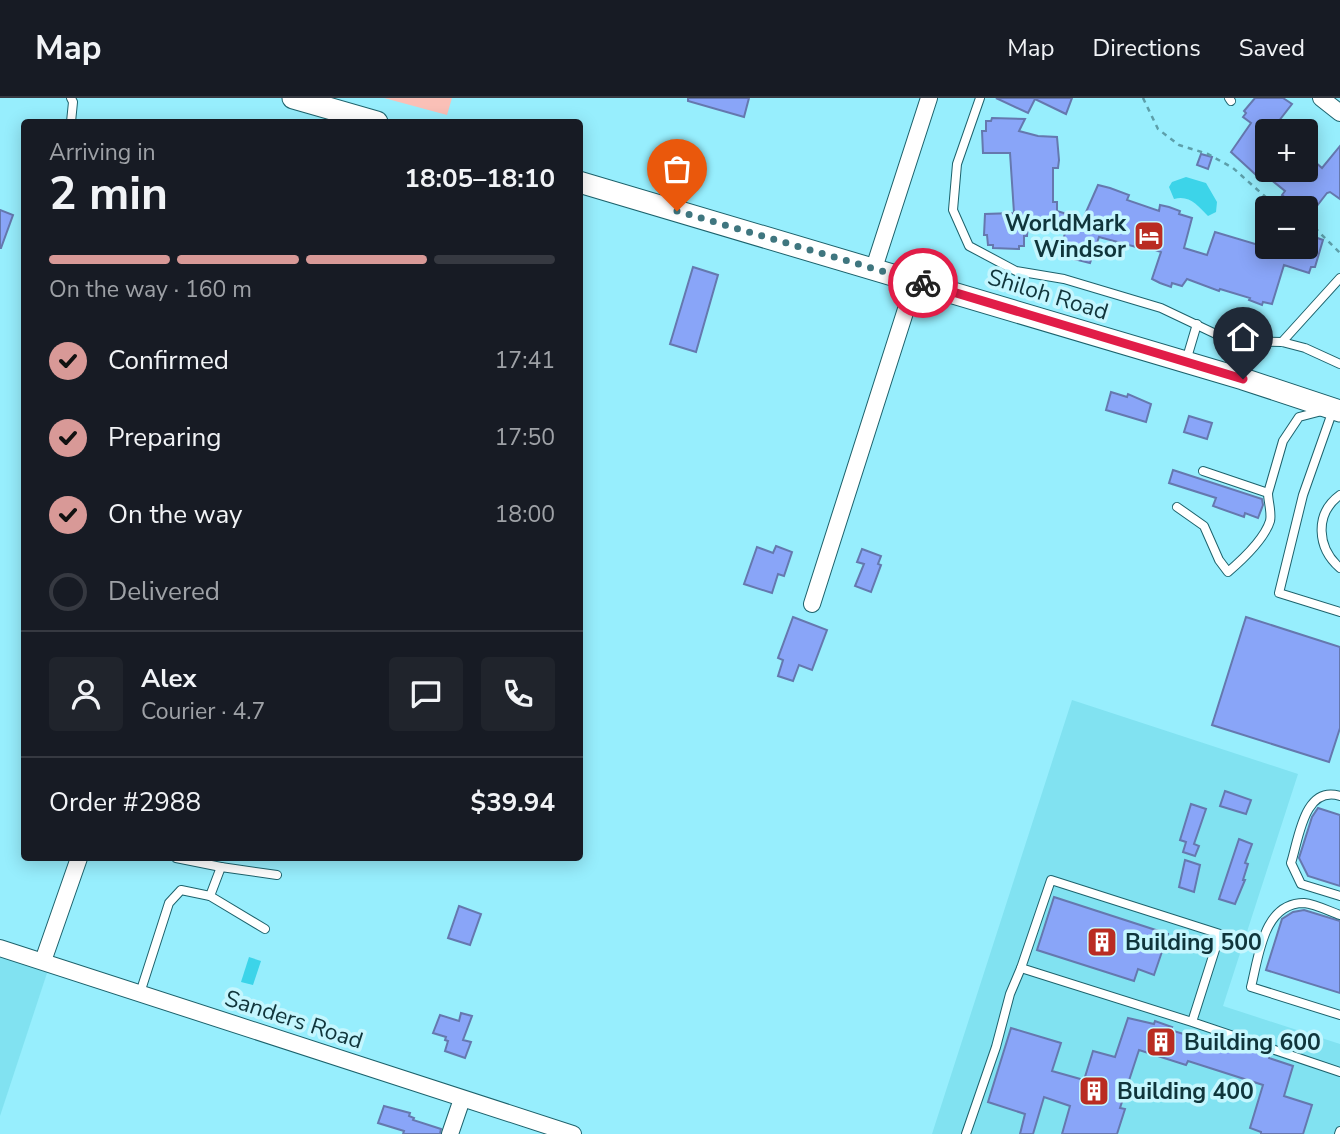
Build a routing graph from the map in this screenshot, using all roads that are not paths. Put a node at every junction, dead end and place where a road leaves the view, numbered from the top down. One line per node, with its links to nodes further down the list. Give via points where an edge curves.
1 (71, 98): 8 (lane)
2 (293, 98): 7 (main road)
3 (929, 98): 10 (street)
4 (980, 98): 13 (lane, via 957,164 953,210 969,246 1016,271 1064,279 1161,308)
5 (1321, 98): 6 (street)
6 (1340, 113)
7 (337, 117)
8 (71, 119)
9 (583, 183): 10 (main road, Shiloh Road)
10 (874, 268): 12 (main road, Shiloh Road)
11 (1340, 278): 15 (lane)
12 (915, 281): 16 (main road, Shiloh Road); 25 (street)
13 (1197, 324): 14 (lane, via 1220,336); 16 (lane)
14 (1247, 341): 15 (lane); 18 (lane)
15 (1282, 342): 17 (lane)
16 (1185, 363): 18 (main road, Shiloh Road)
17 (1340, 365)
18 (1243, 379): 19 (main road, Shiloh Road)
19 (1337, 410): 21 (lane, via 1299,417 1283,441); 26 (lane, via 1303,495 1279,593)
20 (1203, 471): 21 (lane)
21 (1268, 493): 23 (lane, via 1270,520 1261,537 1228,572 1204,526)
22 (1340, 495): 24 (lane, via 1331,502 1320,533 1325,554)
23 (1177, 507)
24 (1340, 568)
25 (811, 604)
26 (1340, 612)
27 (1340, 796): 32 (lane, via 1320,795 1309,806 1291,863 1301,884)
28 (78, 861): 39 (street)
29 (191, 861): 30 (lane)
30 (220, 867): 31 (lane); 33 (lane)
31 (277, 875)
32 (1326, 892): 34 (lane); 35 (lane)
33 (210, 896): 37 (lane); 41 (lane, via 181,890 169,903)
34 (1340, 896)
35 (1320, 908): 36 (lane); 42 (lane, via 1305,903 1282,908 1270,920 1251,987)
36 (1340, 915)
37 (265, 929)
38 (0, 948): 39 (street, Sanders Road)
39 (43, 961): 41 (street, Sanders Road)
40 (1021, 968): 43 (lane); 43 (lane, via 1051,880 1220,934); 48 (lane)
41 (140, 993): 45 (street, Sanders Road)
42 (1340, 1015)
43 (1192, 1022): 44 (lane)
44 (1340, 1072)
45 (462, 1099): 46 (street); 47 (street, Sanders Road)
46 (450, 1134)
47 (573, 1134)
48 (966, 1134)

